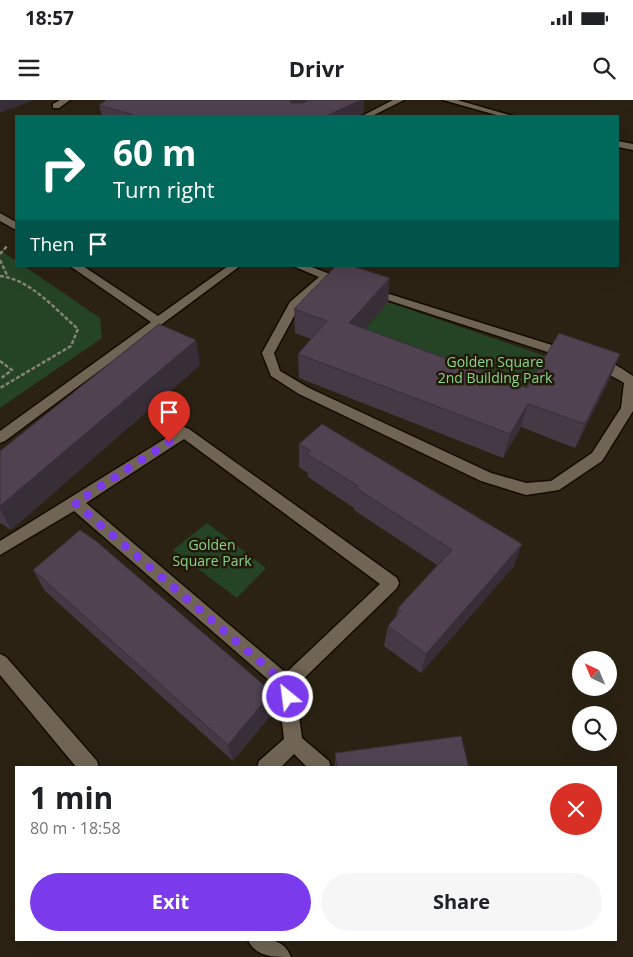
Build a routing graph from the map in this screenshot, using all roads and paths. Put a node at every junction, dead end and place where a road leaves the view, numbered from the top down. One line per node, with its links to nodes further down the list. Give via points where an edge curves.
1 (66, 100): 6 (street)
2 (377, 100): 5 (street)
3 (400, 100): 5 (street)
4 (452, 101): 8 (street)
5 (389, 105): 7 (street)
6 (56, 106)
7 (368, 115)
8 (505, 115)
9 (619, 144): 10 (street)
10 (633, 147)
11 (0, 216): 12 (street)
12 (15, 226)
13 (0, 260): 17 (path)
14 (76, 267): 20 (street)
15 (234, 267): 20 (street)
16 (301, 267): 19 (street)
17 (7, 275): 18 (path); 23 (path, via 46,300 78,329 71,346)
18 (0, 276)
19 (326, 277): 19 (street, via 294,305 268,353 275,373 304,391 486,477 526,489 554,486 597,456 628,408 631,381 610,368)
20 (159, 322): 24 (street)
21 (0, 361): 22 (path, via 12,370)
22 (0, 379)
23 (0, 388)
24 (0, 438)
25 (75, 503): 26 (street); 28 (street); 28 (street, via 184,432 391,583)
26 (0, 548)
27 (0, 662): 30 (street)
28 (286, 684): 29 (street)
29 (294, 742): 31 (street); 32 (street)
30 (88, 766)
31 (268, 766)
32 (321, 766)
33 (260, 941): 34 (street)
34 (280, 957)

